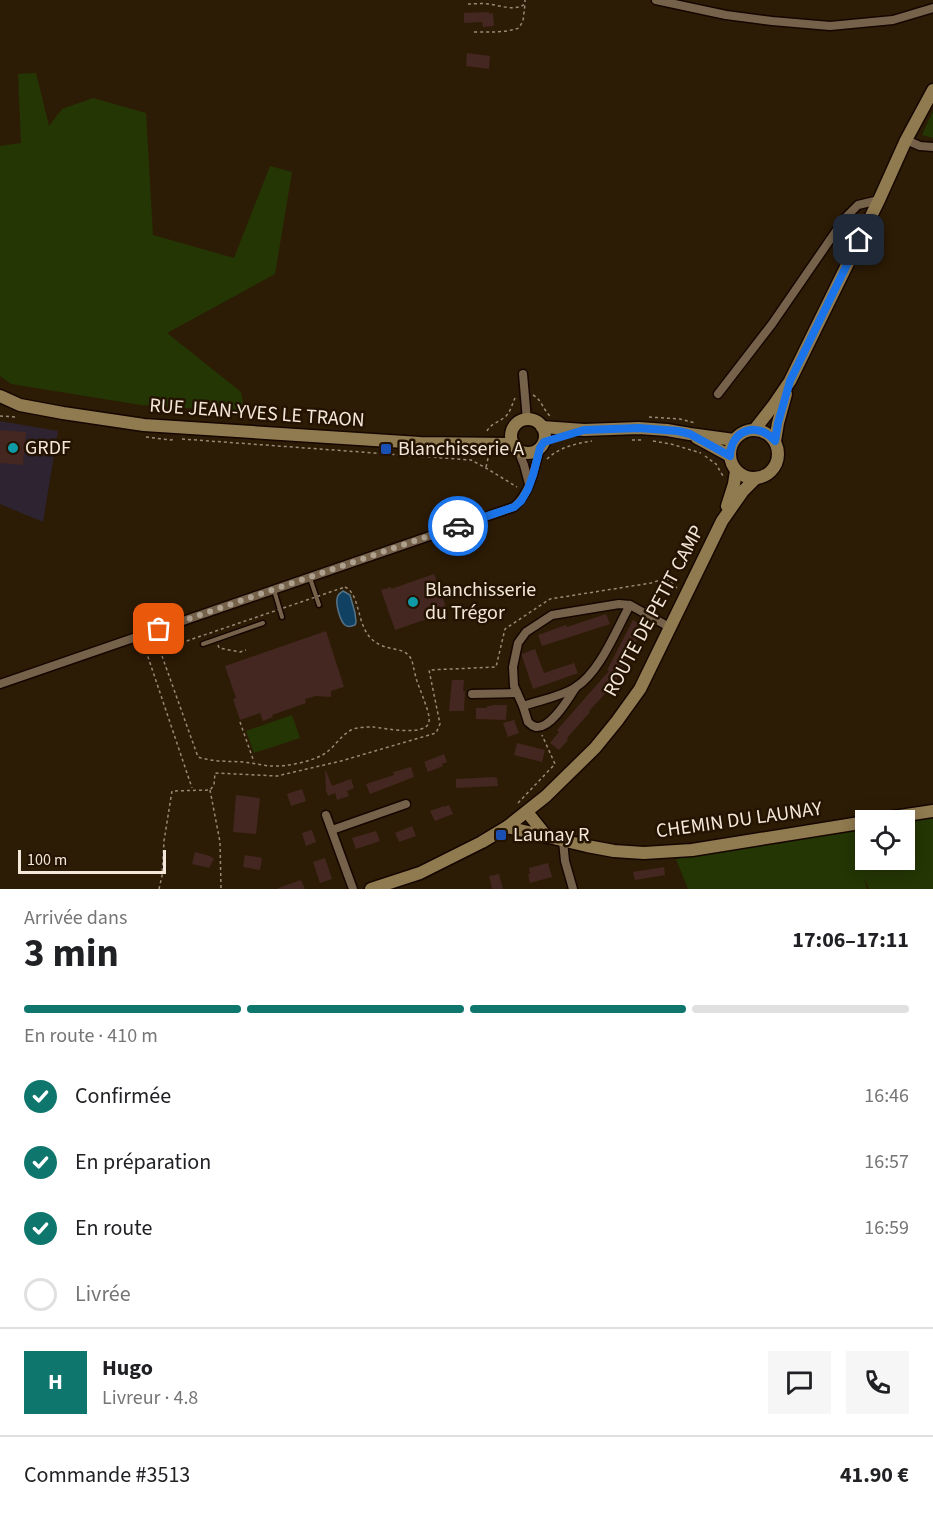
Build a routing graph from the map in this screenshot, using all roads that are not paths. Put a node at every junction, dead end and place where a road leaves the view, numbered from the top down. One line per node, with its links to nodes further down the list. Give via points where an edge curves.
1 (656, 0): 2 (street, via 726,15 830,26 893,20)
2 (933, 8)
3 (933, 90): 4 (main road)
4 (906, 140): 5 (street); 6 (main road)
5 (933, 147)
6 (879, 200): 8 (main road); 9 (street, via 858,205 845,218)
7 (523, 374): 13 (street)
8 (790, 381): 16 (main road); 21 (main road)
9 (718, 394)
10 (0, 396): 12 (main road, RUE JEAN-YVES LE TRAON)
11 (0, 405): 12 (main road)
12 (20, 405): 20 (main road, RUE JEAN-YVES LE TRAON, via 144,425 409,442)
13 (527, 420): 14 (main road); 15 (main road)
14 (542, 427): 17 (main road); 22 (main road)
15 (513, 429): 20 (main road); 23 (main road)
16 (755, 429): 19 (main road); 21 (main road)
17 (584, 430): 18 (main road, via 639,428); 22 (main road)
18 (690, 434): 19 (main road); 24 (main road)
19 (734, 440): 24 (main road)
20 (488, 441): 23 (main road)
21 (775, 441): 26 (main road, via 777,464 766,476)
22 (542, 445): 23 (main road, via 527,453); 27 (street)
23 (516, 447): 27 (street)
24 (730, 456): 25 (main road)
25 (736, 471): 26 (main road); 28 (main road, ROUTE DE PETIT CAMP)
26 (756, 478): 28 (main road, ROUTE DE PETIT CAMP)
27 (529, 484): 29 (street, via 514,507)
28 (722, 521): 35 (main road, ROUTE DE PETIT CAMP)
29 (310, 577): 30 (street); 31 (lane)
30 (274, 590): 33 (lane); 37 (street)
31 (319, 605)
32 (630, 605): 35 (street); 38 (street, via 596,669); 39 (street, via 552,615 526,632 518,643 513,667)
33 (282, 617)
34 (263, 623): 36 (lane)
35 (671, 628): 43 (main road, ROUTE DE PETIT CAMP, via 640,689 595,748 546,796)
36 (203, 644)
37 (0, 684)
38 (576, 687): 41 (street); 41 (street, via 548,723 536,727 528,722)
39 (517, 693): 40 (street); 41 (street)
40 (472, 694)
41 (523, 706)
42 (406, 804): 49 (street)
43 (522, 808): 48 (main road, ROUTE DE PETIT CAMP); 50 (main road)
44 (933, 811): 45 (main road)
45 (915, 814)
46 (326, 815): 49 (street)
47 (855, 824): 51 (main road, CHEMIN DU LAUNAY, via 673,852 644,853)
48 (507, 827): 50 (main road, CHEMIN DU LAUNAY); 53 (main road, ROUTE DE PETIT CAMP, via 420,873)
49 (332, 830): 52 (street)
50 (547, 837): 51 (main road, CHEMIN DU LAUNAY)
51 (563, 841): 54 (street)
52 (353, 889)
53 (371, 889)
54 (573, 889)

